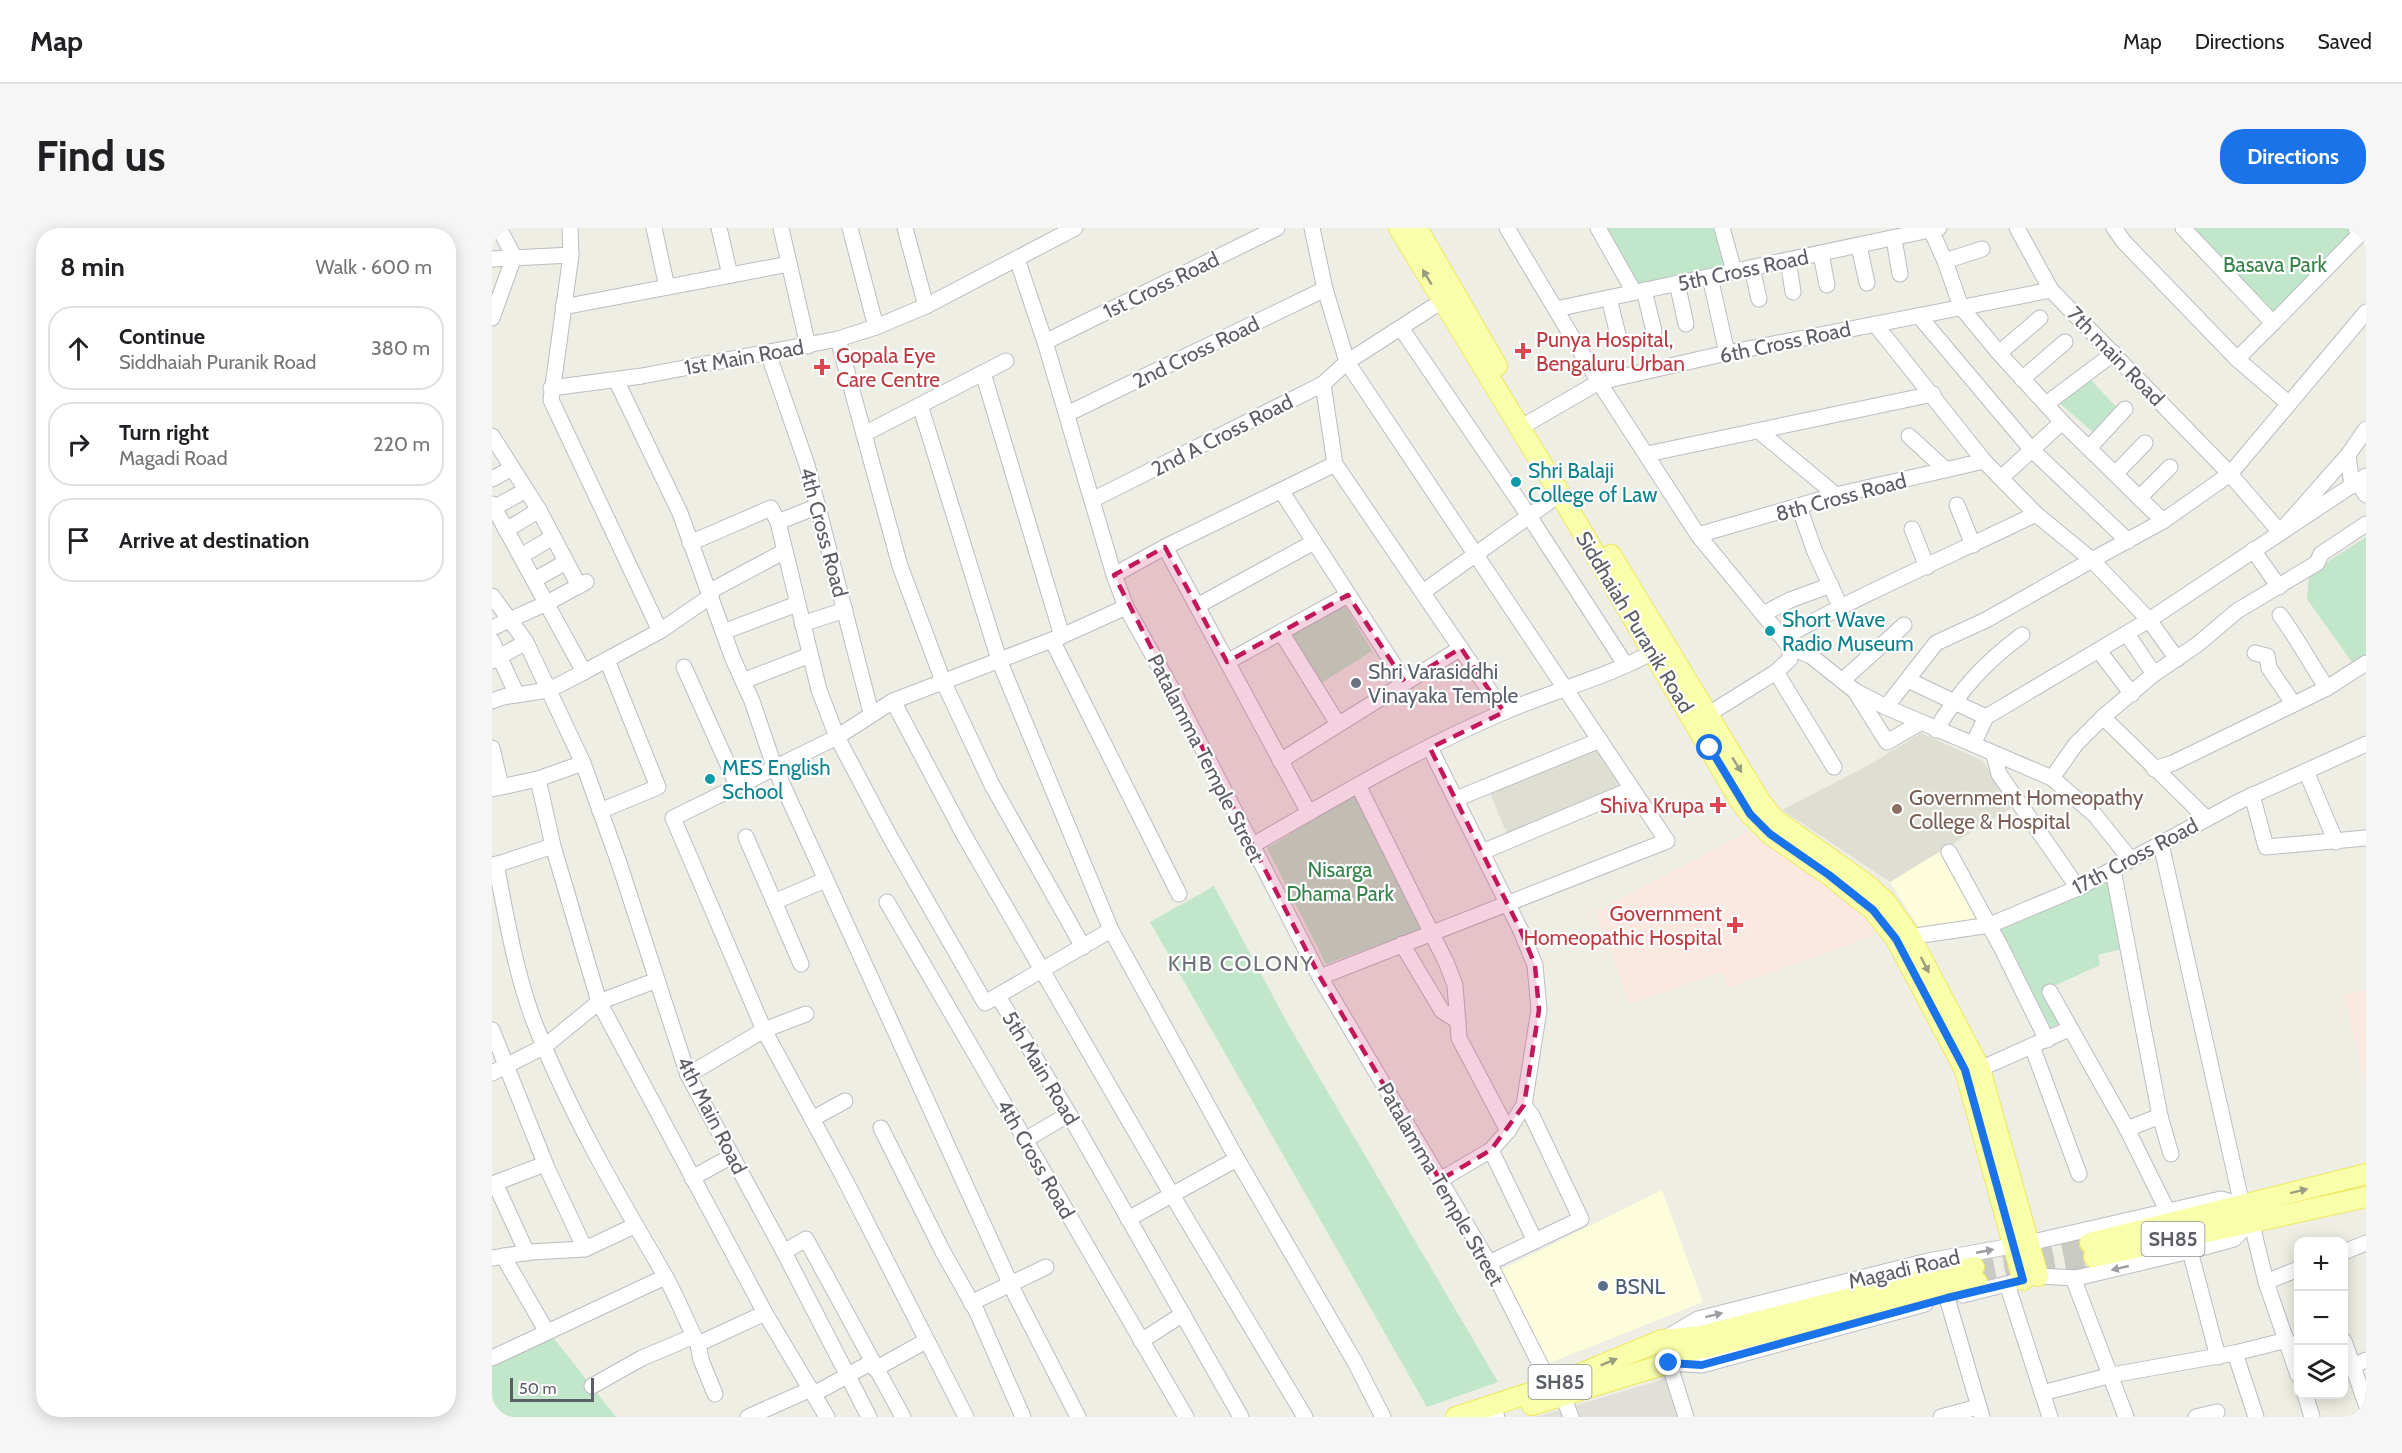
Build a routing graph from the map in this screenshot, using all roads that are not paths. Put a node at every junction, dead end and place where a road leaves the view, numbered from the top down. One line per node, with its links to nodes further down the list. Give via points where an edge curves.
1 (499, 228): 26 (street)
2 (570, 228): 25 (street)
3 (654, 228): 40 (street)
4 (719, 228): 35 (street)
5 (781, 228): 31 (street)
6 (850, 228): 59 (street)
7 (905, 228): 48 (street)
8 (1075, 228): 28 (street, 1st Main Road)
9 (1277, 228): 64 (street, 1st Cross Road)
10 (1312, 228): 41 (street)
11 (1399, 228): 47 (main road, Siddhaiah Puranik Road, one-way to 11)
12 (1416, 228): 86 (main road, Siddhaiah Puranik Road)
13 (1507, 228): 51 (street)
14 (1598, 228): 43 (street)
15 (1723, 228): 33 (street)
16 (2017, 228): 42 (street, 7th main Road)
17 (2114, 228): 71 (street)
18 (2183, 228): 56 (street)
19 (1933, 229): 21 (street, 5th Cross Road); 30 (street)
20 (2361, 234): 56 (street)
21 (1894, 239): 22 (street, 5th Cross Road); 34 (street)
22 (1858, 246): 24 (street, 5th Cross Road); 38 (street)
23 (1982, 249): 30 (street)
24 (1821, 254): 29 (street, 5th Cross Road); 39 (street)
25 (571, 255): 26 (street); 49 (street)
26 (514, 257): 27 (street); 54 (street)
27 (492, 259)
28 (1017, 259): 48 (street, 1st Main Road); 64 (street, Patalamma Temple Street)
29 (1788, 260): 32 (street, 5th Cross Road); 44 (street)
30 (1945, 261): 50 (street)
31 (789, 264): 35 (street); 66 (street)
32 (1752, 268): 33 (street, 5th Cross Road); 46 (street)
33 (1734, 272): 36 (street, 5th Cross Road)
34 (1900, 274)
35 (730, 275): 40 (street)
36 (1710, 276): 37 (street, 5th Cross Road); 68 (street)
37 (1677, 283): 43 (street, 5th Cross Road); 57 (street)
38 (1867, 283)
39 (1827, 285)
40 (667, 287): 49 (street)
41 (1325, 290): 73 (street); 85 (street, 2nd Cross Road)
42 (2050, 290): 50 (street, 6th Cross Road); 70 (street, 7th main Road)
43 (1639, 291): 45 (street, 5th Cross Road); 61 (street)
44 (1793, 292)
45 (1609, 298): 51 (street, 5th Cross Road); 63 (street)
46 (1759, 299)
47 (1442, 301): 60 (street, 2nd A Cross Road); 110 (main road, Siddhaiah Puranik Road)
48 (927, 306): 59 (street, 1st Main Road)
49 (563, 307): 79 (street)
50 (1961, 307): 53 (street, 6th Cross Road); 69 (street)
51 (1556, 309): 77 (street)
52 (2366, 312): 81 (street)
53 (1919, 316): 58 (street, 6th Cross Road); 94 (street)
54 (492, 318)
55 (2040, 318): 69 (street)
56 (2273, 323): 71 (street)
57 (1686, 324)
58 (1875, 324): 68 (street, 6th Cross Road); 80 (street)
59 (876, 327): 62 (street, 1st Main Road)
60 (1401, 328): 73 (street, 2nd A Cross Road); 121 (street)
61 (1654, 331)
62 (838, 339): 66 (street, 1st Main Road); 90 (street)
63 (1619, 339)
64 (1045, 342): 85 (street, Patalamma Temple Street)
65 (2066, 342): 75 (street)
66 (808, 346): 67 (street, 1st Main Road)
67 (768, 353): 76 (street, 1st Main Road); 115 (street, 4th Cross Road)
68 (1727, 353): 77 (street, 6th Cross Road)
69 (1999, 353): 75 (street)
70 (2114, 353): 82 (street); 104 (street, 7th main Road)
71 (2237, 359): 81 (street)
72 (1006, 361): 74 (street)
73 (1347, 362): 78 (street, 2nd A Cross Road); 137 (street)
74 (983, 373): 83 (street); 168 (street)
75 (2022, 379): 82 (street)
76 (616, 380): 79 (street, 1st Main Road); 132 (street, via 680,513)
77 (1599, 382): 86 (street, 6th Cross Road); 96 (street)
78 (1323, 384): 99 (street); 114 (street, 2nd A Cross Road)
79 (551, 388): 163 (street, via 551,400)
80 (1933, 394): 89 (street); 98 (street)
81 (2289, 403): 104 (street)
82 (2046, 404): 87 (street)
83 (920, 405): 90 (street); 180 (street)
84 (2125, 409): 95 (street)
85 (1067, 414): 114 (street, Patalamma Temple Street)
86 (1530, 422): 173 (main road, Siddhaiah Puranik Road)
87 (2062, 422): 94 (street); 95 (street)
88 (2366, 429): 97 (street)
89 (1760, 432): 96 (street); 111 (street)
90 (864, 434): 191 (street, via 900,566)
91 (1909, 436): 102 (street)
92 (494, 442): 101 (street)
93 (2145, 443): 103 (street)
94 (2031, 448): 105 (street); 130 (street)
95 (2089, 448): 103 (street)
96 (1647, 454): 128 (street)
97 (2348, 455): 107 (street); 127 (street)
98 (1984, 461): 102 (street, 8th Cross Road); 105 (street)
99 (1335, 464): 109 (street); 146 (street)
100 (2170, 467): 113 (street)
101 (512, 468): 106 (street); 108 (street)
102 (1946, 470): 111 (street, 8th Cross Road)
103 (2115, 474): 113 (street)
104 (2230, 474): 122 (street); 127 (street, 7th main Road)
105 (2001, 478): 120 (street)
106 (492, 479)
107 (2358, 482): 112 (street); 127 (street)
108 (526, 490): 117 (street); 119 (street)
109 (1281, 492): 131 (street); 134 (street)
110 (1560, 494): 121 (street); 173 (main road, Siddhaiah Puranik Road)
111 (1836, 495): 118 (street, 8th Cross Road)
112 (2366, 495)
113 (2139, 498): 122 (street)
114 (1092, 500): 142 (street, Patalamma Temple Street)
115 (818, 506): 123 (street); 155 (street, 4th Cross Road)
116 (1957, 506): 133 (street)
117 (493, 507): 126 (street)
118 (1799, 507): 128 (street, 8th Cross Road); 144 (street)
119 (539, 510): 126 (street); 129 (street)
120 (2036, 514): 133 (street); 139 (street)
121 (1529, 516): 137 (street); 183 (street)
122 (2163, 521): 130 (street)
123 (778, 522): 132 (street, via 771,508); 136 (street)
124 (2366, 524): 145 (street, via 2321,554 2317,563)
125 (1912, 529): 141 (street)
126 (506, 530): 138 (street)
127 (2280, 532): 135 (street)
128 (1698, 535): 156 (street)
129 (553, 537): 138 (street); 140 (street)
130 (2128, 541): 139 (street)
131 (1314, 542): 147 (street); 152 (street)
132 (690, 543): 149 (street)
133 (1973, 545): 141 (street)
134 (1165, 547): 142 (street); 152 (street)
135 (2253, 550): 145 (street); 159 (street)
136 (785, 551): 149 (street, via 712,590); 151 (street)
137 (1476, 554): 146 (street); 194 (street)
138 (521, 556): 143 (street)
139 (2092, 560): 159 (street); 189 (street, via 1986,620 1936,643)
140 (566, 562): 143 (street); 150 (street, via 582,584)
141 (1927, 567): 153 (street)
142 (1114, 575): 154 (street, Patalamma Temple Street)
143 (534, 580): 150 (street)
144 (1831, 585): 153 (street); 156 (street)
145 (2278, 587): 178 (street, via 2237,611)
146 (1423, 592): 172 (street)
147 (1348, 595): 165 (street); 192 (street)
148 (492, 596): 158 (street, 4th Main Road)
149 (711, 596): 163 (street); 164 (street)
150 (547, 603): 158 (street); 185 (street)
151 (797, 604): 160 (street); 164 (street)
152 (1197, 606): 181 (street)
153 (1840, 606): 171 (street)
154 (1126, 607): 168 (street); 240 (street, Patalamma Temple Street)
155 (845, 610): 160 (street); 205 (street, 4th Cross Road)
156 (1763, 614): 171 (street)
157 (2280, 615): 193 (street)
158 (509, 620): 162 (street); 170 (street, 4th Main Road)
159 (2149, 620): 166 (street); 178 (street)
160 (802, 624): 176 (street)
161 (1904, 625): 188 (street)
162 (492, 628)
163 (660, 631): 179 (street)
164 (723, 632): 190 (street)
165 (1281, 632): 181 (street); 210 (street)
166 (2127, 634): 174 (street); 187 (street)
167 (2022, 635): 201 (street, via 1994,655)
168 (1057, 638): 180 (street); 249 (street)
169 (492, 641): 177 (street)
170 (526, 642): 177 (street); 195 (street, 4th Main Road)
171 (1786, 643): 186 (street, via 1790,659); 188 (street)
172 (1461, 648): 192 (street); 204 (street)
173 (1658, 649): 183 (street); 206 (main road, Siddhaiah Puranik Road); 256 (main road, Siddhaiah Puranik Road, via 1750,814)
174 (2099, 651): 197 (street); 207 (street)
175 (2255, 653): 202 (street, via 2267,656 2269,668)
176 (810, 655): 190 (street); 212 (street)
177 (496, 659): 198 (street)
178 (2177, 659): 187 (street)
179 (607, 660): 185 (street); 233 (street, via 658,787)
180 (999, 660): 191 (street); 254 (street)
181 (1227, 662): 219 (street)
182 (2366, 663): 193 (street)
183 (1625, 664): 194 (street)
184 (684, 667): 227 (street)
185 (584, 672): 195 (street)
186 (1776, 672): 206 (street); 222 (street)
187 (2154, 674): 197 (street)
188 (1843, 680): 196 (street)
189 (1908, 680): 201 (street); 203 (street)
190 (743, 681): 221 (street)
191 (943, 681): 199 (street); 258 (street, via 992,785)
192 (1405, 682): 210 (street)
193 (2327, 688): 202 (street)
194 (1567, 689): 204 (street); 213 (street)
195 (549, 690): 198 (street); 220 (street, 4th Main Road)
196 (1855, 691): 203 (street); 209 (street, via 1887,742)
197 (2132, 694): 208 (street)
198 (517, 695): 200 (street)
199 (893, 700): 205 (street); 260 (street, via 964,835)
200 (492, 701)
201 (1953, 702): 207 (street); 211 (street)
202 (2293, 703): 223 (street)
203 (1886, 707): 209 (street)
204 (1504, 712): 217 (street)
205 (871, 713): 212 (street)
206 (1707, 715): 256 (main road, Siddhaiah Puranik Road, one-way to 256, via 1774,819 1885,901)
207 (1986, 717): 214 (street)
208 (2103, 717): 223 (street); 225 (street, via 2076,744)
209 (1920, 723): 211 (street)
210 (1338, 724): 219 (street)
211 (1936, 730): 214 (street)
212 (837, 737): 221 (street); 264 (street, 5th Main Road, via 985,1003)
213 (1600, 740): 230 (street); 232 (street)
214 (1972, 744): 218 (street)
215 (2366, 744): 224 (street, 17th Cross Road)
216 (492, 748): 229 (street)
217 (1430, 748): 228 (street); 232 (street)
218 (1994, 755): 225 (street); 248 (street, via 1999,774)
219 (1280, 761): 234 (street)
220 (583, 764): 226 (street); 233 (street, 4th Main Road)
221 (774, 766): 227 (street); 247 (street)
222 (1834, 767)
223 (2154, 769): 235 (street)
224 (2306, 771): 231 (street, 17th Cross Road); 238 (street)
225 (2052, 778): 244 (street, via 2095,814)
226 (538, 779): 229 (street); 241 (street)
227 (737, 785): 270 (street, via 673,818)
228 (1358, 785): 234 (street); 255 (street)
229 (497, 788)
230 (1632, 789): 242 (street); 252 (street, via 1667,841)
231 (2252, 795): 235 (street, 17th Cross Road); 238 (street, via 2266,847)
232 (1456, 799): 242 (street)
233 (600, 811): 262 (street, 4th Main Road)
234 (1308, 813): 240 (street)
235 (2206, 818): 239 (street, 17th Cross Road)
236 (746, 837): 250 (street)
237 (2361, 837): 238 (street)
238 (2336, 842)
239 (2161, 844): 244 (street, 17th Cross Road); 300 (street)
240 (1253, 845): 261 (street, Patalamma Temple Street)
241 (553, 846): 245 (street); 265 (street)
242 (1482, 852): 252 (street)
243 (1949, 852): 253 (street)
244 (2131, 860): 246 (street, 17th Cross Road)
245 (494, 865): 272 (street, via 513,950)
246 (2113, 870): 248 (street, 17th Cross Road); 281 (street)
247 (825, 880): 250 (street); 320 (street)
248 (2078, 888): 253 (street, 17th Cross Road)
249 (1179, 894)
250 (774, 902): 259 (street)
251 (887, 902): 286 (street, 4th Cross Road)
252 (1508, 903): 255 (street); 279 (street, via 1535,965 1539,1010)
253 (1990, 925): 256 (street, 17th Cross Road); 271 (street)
254 (1111, 930): 258 (street); 290 (street)
255 (1431, 933): 257 (street); 267 (street, via 1455,985)
256 (1903, 938): 275 (main road, Siddhaiah Puranik Road, one-way to 275); 305 (main road, Siddhaiah Puranik Road, via 1965,1070)
257 (1402, 945): 261 (street); 267 (street, via 1442,1011)
258 (1083, 947): 260 (street)
259 (801, 964)
260 (1044, 971): 264 (street); 297 (street)
261 (1320, 977): 295 (street, Patalamma Temple Street)
262 (657, 980): 265 (street); 277 (street, 4th Main Road)
263 (2050, 992): 268 (street)
264 (998, 996): 280 (street, 5th Main Road)
265 (599, 1002): 272 (street); 294 (street)
266 (806, 1014): 270 (street)
267 (1458, 1021): 285 (street, via 1464,1051)
268 (2069, 1029): 271 (street); 284 (street)
269 (492, 1030): 274 (street)
270 (764, 1030): 277 (street); 282 (street)
271 (2047, 1040): 273 (street)
272 (545, 1046): 274 (street); 302 (street)
273 (2032, 1046): 275 (street); 292 (street)
274 (506, 1065): 276 (street); 291 (street)
275 (1980, 1069): 305 (main road, Siddhaiah Puranik Road)
276 (492, 1073)
277 (688, 1075): 289 (street, 4th Main Road)
278 (845, 1101): 282 (street)
279 (1524, 1105): 285 (street); 303 (street, via 1581,1218)
280 (1069, 1114): 286 (street); 301 (street, 5th Main Road)
281 (2160, 1116): 284 (street); 288 (street)
282 (812, 1119): 330 (street)
283 (881, 1128): 322 (street)
284 (2127, 1129): 299 (street)
285 (1508, 1131): 287 (street)
286 (1025, 1140): 331 (street, 4th Cross Road)
287 (1491, 1150): 295 (street); 303 (street)
288 (2171, 1154)
289 (732, 1156): 294 (street); 310 (street, 4th Main Road)
290 (1237, 1160): 297 (street); 362 (street)
291 (545, 1164): 296 (street); 306 (street)
292 (2079, 1174)
293 (2366, 1174): 300 (main road, Magadi Road / SH85, one-way to 293)
294 (692, 1178): 323 (street)
295 (1440, 1180): 313 (street, Patalamma Temple Street)
296 (493, 1181): 311 (street)
297 (1172, 1196): 301 (street); 361 (street)
298 (2366, 1197): 300 (main road, Magadi Road / SH85)
299 (2168, 1212): 300 (street, Magadi Road / SH85, via 2221,1199); 305 (street, Magadi Road / SH85)
300 (2247, 1213): 307 (main road, SH85); 309 (street, Magadi Road / SH85, via 2235,1239); 319 (street)
301 (1128, 1219): 324 (street, 5th Main Road)
302 (634, 1226): 306 (street); 316 (street)
303 (1535, 1241): 313 (street)
304 (2366, 1243): 308 (street)
305 (2022, 1244): 318 (main road, Siddhaiah Puranik Road); 328 (street, Magadi Road / SH85, one-way to 305, via 1698,1319 1928,1261)
306 (585, 1249): 311 (street)
307 (2092, 1250)
308 (2348, 1250)
309 (2190, 1251): 317 (street, Magadi Road / SH85, one-way to 317); 335 (street)
310 (784, 1252): 326 (street, via 806,1239); 333 (street, 4th Main Road)
311 (527, 1253): 312 (street)
312 (498, 1257): 325 (street)
313 (1489, 1263): 344 (street, Patalamma Temple Street)
314 (1046, 1267): 320 (street)
315 (2294, 1270): 319 (street)
316 (665, 1277): 325 (street); 327 (street)
317 (2076, 1278): 318 (street, Magadi Road / SH85); 342 (street)
318 (2023, 1280): 321 (street, Magadi Road / SH85); 346 (street)
319 (2266, 1281): 329 (street)
320 (1011, 1284): 322 (street); 359 (street)
321 (1947, 1298): 338 (street, Magadi Road / SH85, via 1702,1365); 350 (street)
322 (971, 1303): 358 (street)
323 (765, 1314): 327 (street); 345 (street)
324 (1183, 1314): 331 (street); 352 (street, 5th Main Road)
325 (547, 1332): 336 (street)
326 (859, 1337): 333 (street); 339 (street)
327 (696, 1340): 343 (street, via 642,1358); 347 (street)
328 (1662, 1340): 338 (main road, SH85, via 1702,1336 1975,1275 1694,1350); 344 (main road, Magadi Road / SH85, one-way to 328)
329 (2287, 1340): 334 (street); 337 (street)
330 (926, 1341): 339 (street); 357 (street)
331 (1141, 1341): 360 (street, 4th Cross Road)
332 (2345, 1345): 340 (street)
333 (834, 1349): 341 (street, 4th Main Road)
334 (2235, 1353): 335 (street); 371 (street)
335 (2218, 1357): 342 (street)
336 (492, 1358)
337 (2294, 1362)
338 (1669, 1363): 344 (main road, Magadi Road / SH85); 366 (street)
339 (874, 1365): 341 (street); 356 (street)
340 (2354, 1365): 349 (street)
341 (847, 1375): 345 (street); 355 (street, 4th Main Road)
342 (2112, 1375): 346 (street); 369 (street)
343 (592, 1386)
344 (1557, 1391): 363 (main road, Magadi Road / SH85); 364 (main road, Magadi Road / SH85); 365 (street, Patalamma Temple Street)
345 (813, 1392): 353 (street); 354 (street)
346 (2042, 1393): 368 (street)
347 (715, 1394)
348 (2306, 1399): 372 (street)
349 (2366, 1404)
350 (1980, 1412): 367 (street)
351 (2217, 1412): 370 (street)
352 (1238, 1416)
353 (748, 1417)
354 (827, 1417)
355 (868, 1417)
356 (903, 1417)
357 (966, 1417)
358 (1023, 1417)
359 (1078, 1417)
360 (1186, 1417)
361 (1305, 1417)
362 (1383, 1417)
363 (1455, 1417)
364 (1495, 1417)
365 (1571, 1417)
366 (1686, 1417)
367 (1941, 1417)
368 (2050, 1417)
369 (2126, 1417)
370 (2196, 1417)
371 (2256, 1417)
372 (2312, 1417)

